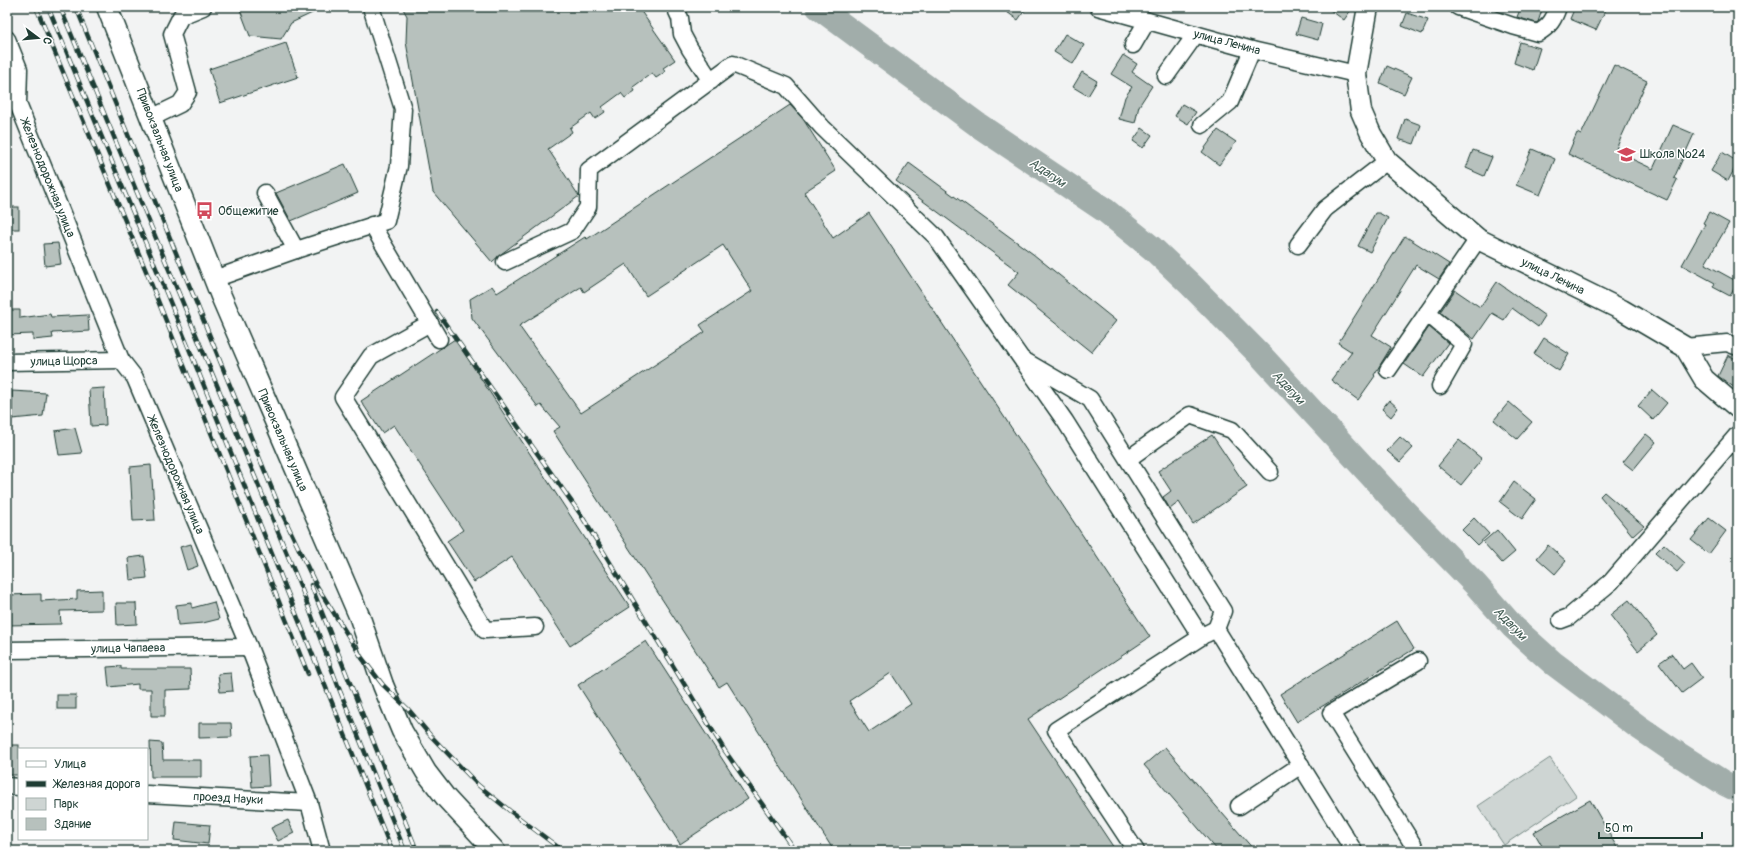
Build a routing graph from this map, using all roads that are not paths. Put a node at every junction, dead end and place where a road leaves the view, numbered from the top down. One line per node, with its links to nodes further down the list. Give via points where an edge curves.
1 (107, 7): 18 (main road, Привокзальная улица)
2 (203, 7): 18 (street, via 181,16 172,34 188,92 180,104)
3 (371, 7): 22 (street, via 403,109 399,166 386,221)
4 (1098, 7): 9 (street, улица Ленина)
5 (1368, 7): 14 (main road, улица Ленина)
6 (1458, 7): 7 (street, via 1538,33 1547,28)
7 (1558, 7)
8 (678, 13): 16 (street, via 682,34)
9 (1147, 21): 10 (street, улица Ленина); 12 (street)
10 (1196, 34): 13 (street, улица Ленина); 15 (street)
11 (7, 39): 17 (street, via 19,69)
12 (1133, 45)
13 (1252, 50): 14 (street, улица Ленина); 19 (street, via 1230,102)
14 (1356, 74): 20 (main road, улица Ленина, via 1361,111 1370,134)
15 (1166, 76)
16 (711, 81): 26 (street, via 589,170 588,207 572,231); 33 (street, via 734,64 786,86 822,127 936,237)
17 (13, 104): 34 (street, Железнодорожная улица)
18 (151, 118): 27 (main road, Привокзальная улица)
19 (1202, 125)
20 (1386, 161): 23 (main road, улица Ленина); 24 (street, via 1325,209)
21 (265, 193): 25 (street)
22 (372, 225): 25 (street); 29 (street)
23 (1478, 239): 28 (street); 31 (main road, улица Ленина, via 1622,310)
24 (1298, 245)
25 (296, 250): 27 (street)
26 (505, 262)
27 (214, 279): 56 (main road, Привокзальная улица, via 360,618 402,731 426,772 446,798)
28 (1427, 313): 36 (street); 37 (street, via 1464,344)
29 (430, 324): 30 (street); 43 (street, via 372,356 343,396 485,630)
30 (439, 339)
31 (1685, 347): 32 (street, via 1727,343); 38 (main road, via 1704,379)
32 (1738, 347)
33 (1021, 358): 40 (street, via 1090,399); 45 (street, via 1065,420)
34 (121, 360): 35 (street, улица Щорса); 46 (street, Железнодорожная улица, via 135,378)
35 (7, 362)
36 (1388, 370)
37 (1440, 386)
38 (1738, 408)
39 (1738, 434): 42 (street, via 1611,582 1569,617)
40 (1128, 459): 41 (street, via 1190,415 1232,430); 44 (street, via 1223,611)
41 (1270, 472)
42 (1561, 620)
43 (535, 627)
44 (1216, 629): 45 (street); 49 (street)
45 (1201, 637): 57 (street, via 1056,730)
46 (249, 647): 47 (street, улица Чапаева); 53 (street, Железнодорожная улица)
47 (7, 650)
48 (1418, 661): 59 (street, via 1332,713)
49 (1301, 766): 54 (street); 58 (street)
50 (7, 786): 51 (street)
51 (18, 787)
52 (148, 794): 53 (street, проезд Науки)
53 (309, 803): 55 (street, Железнодорожная улица)
54 (1239, 806)
55 (322, 851)
56 (495, 851)
57 (1136, 851)
58 (1354, 851)
59 (1416, 851)

